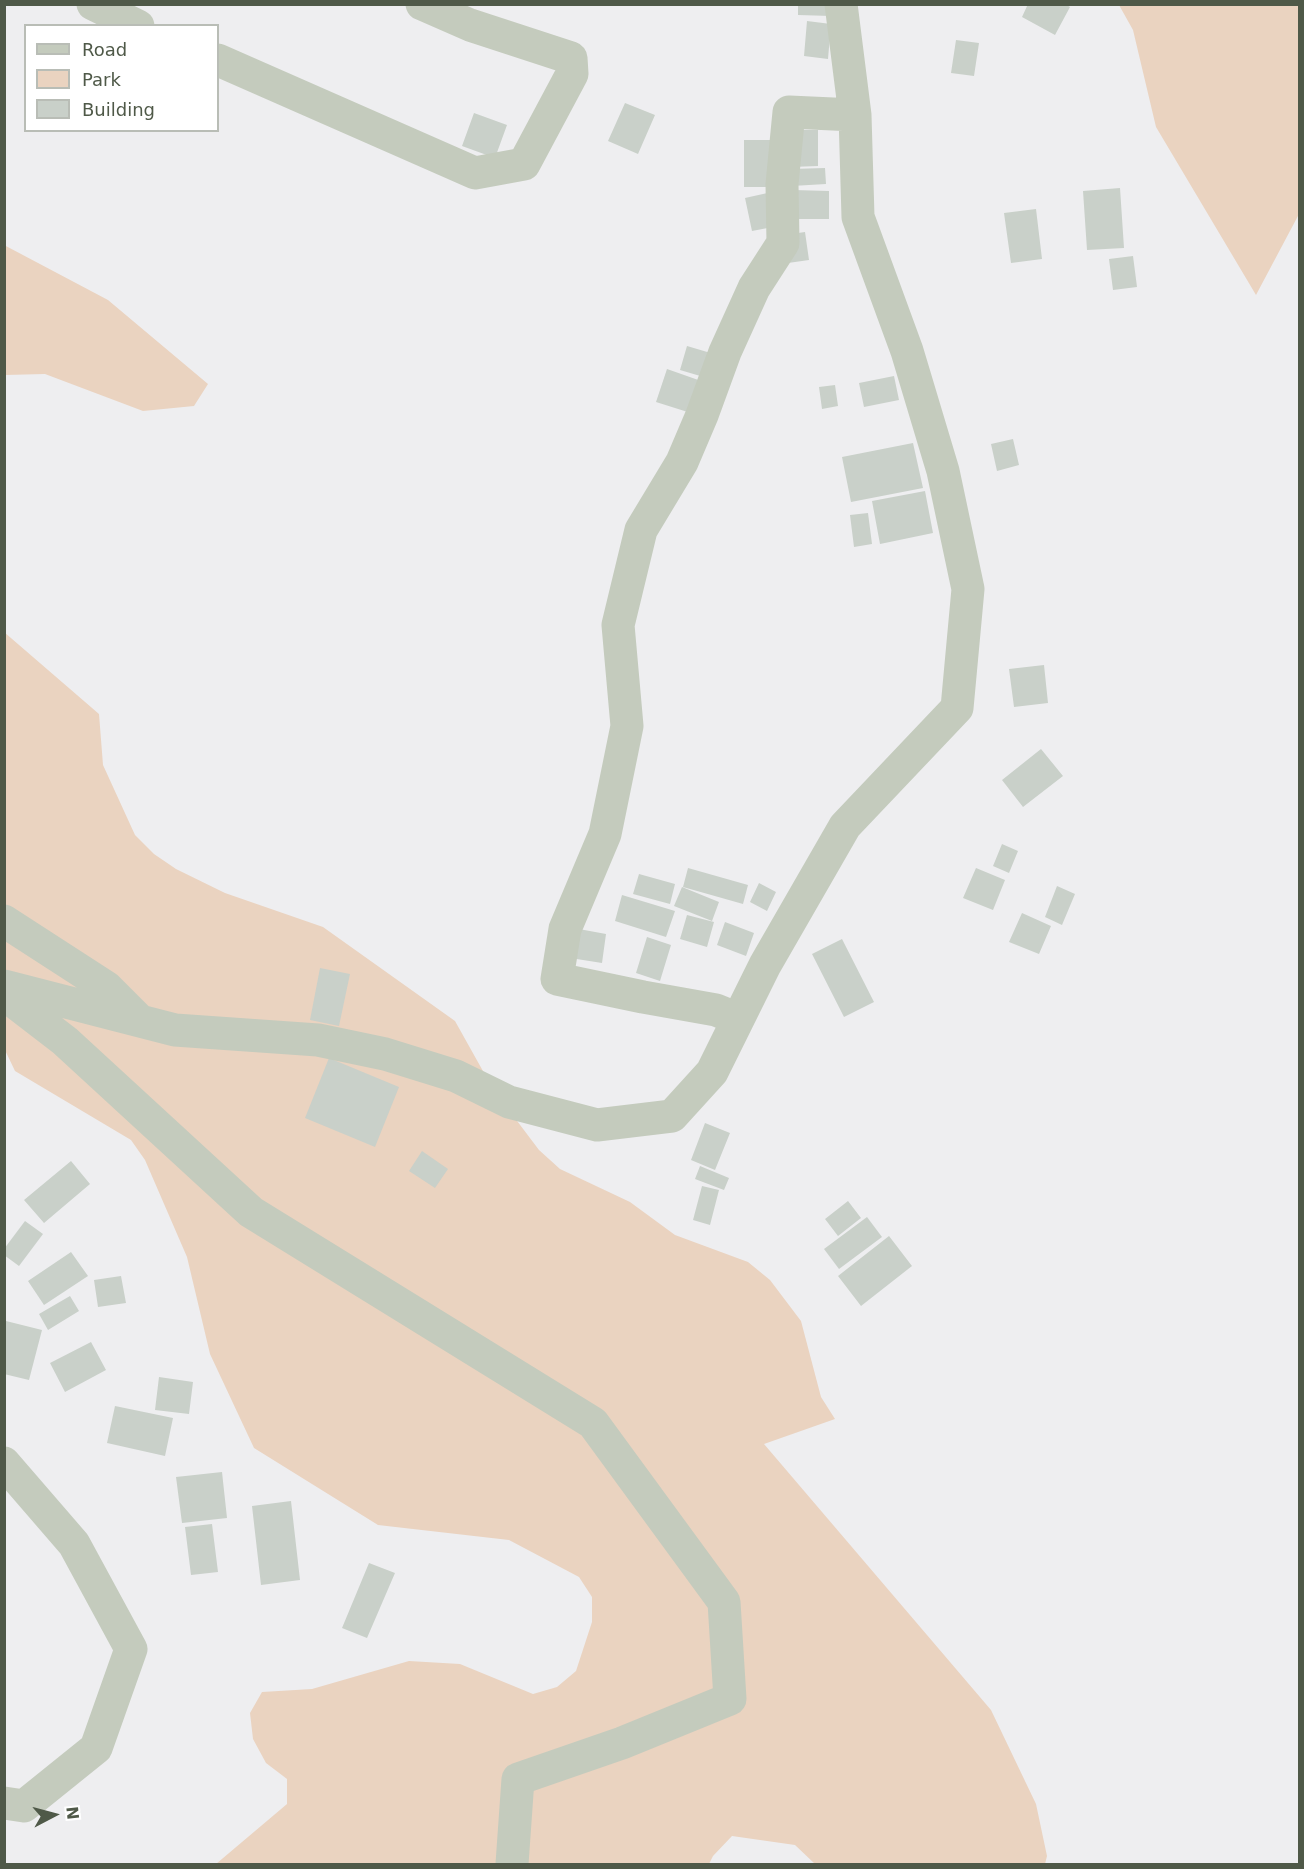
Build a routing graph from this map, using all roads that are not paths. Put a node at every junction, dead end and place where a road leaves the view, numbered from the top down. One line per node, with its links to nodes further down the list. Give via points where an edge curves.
1 (93, 4): 4 (street)
2 (422, 4): 5 (street, via 481,29 571,58 572,74 524,164 475,173)
3 (841, 4): 6 (street)
4 (134, 24)
5 (219, 60)
6 (855, 116): 10 (street, via 858,216 907,351 943,471 968,589 957,708 845,826 765,964); 10 (street, via 789,112 782,184 783,243 754,288 682,462 641,530 618,625 627,726 605,834 565,928 558,979 716,1010)
7 (4, 921): 11 (street, via 106,987)
8 (4, 986): 11 (street)
9 (4, 994): 14 (street, via 66,1041 251,1212 593,1423 724,1602 730,1700 518,1779)
10 (738, 1019): 11 (street, via 711,1072 672,1116 597,1125 509,1102 456,1076 385,1054 318,1040 175,1030)
11 (141, 1021)
12 (4, 1463): 13 (street, via 74,1544 131,1649 96,1748 24,1806)
13 (4, 1803)
14 (512, 1864)

